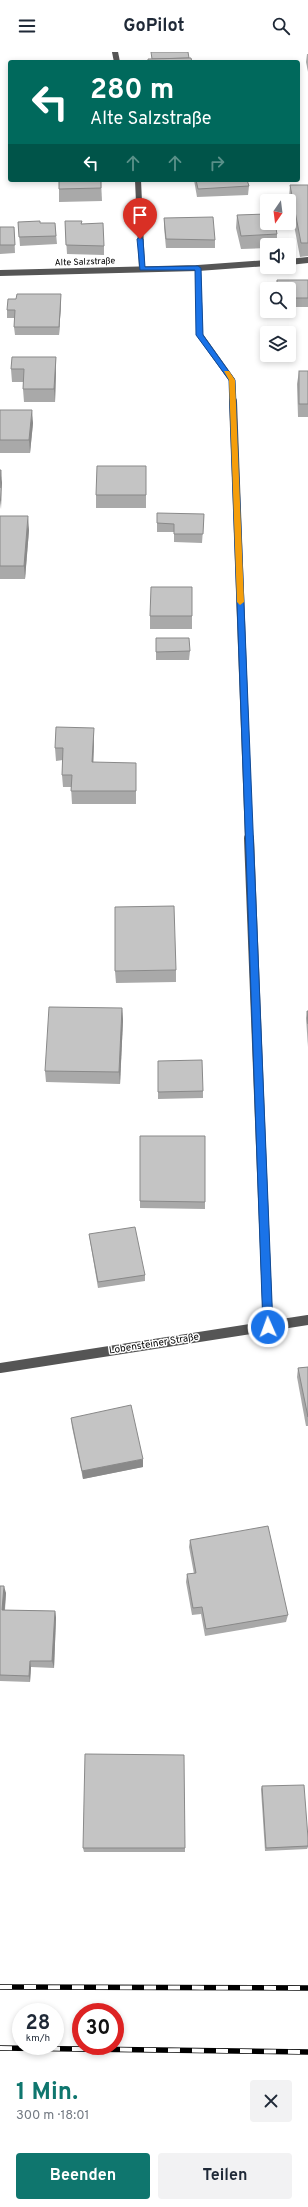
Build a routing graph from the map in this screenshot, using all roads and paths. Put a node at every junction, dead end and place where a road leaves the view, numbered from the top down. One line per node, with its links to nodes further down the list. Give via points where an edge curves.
1 (138, 182): 6 (street)
2 (308, 260): 3 (street)
3 (296, 261)
4 (260, 264): 5 (street, Alte Salzstraße)
5 (198, 268): 6 (street, Alte Salzstraße); 9 (street, via 200,335 232,380)
6 (142, 269): 7 (street, Alte Salzstraße)
7 (0, 273)
8 (308, 1320): 9 (street, Lobensteiner Straße)
9 (268, 1327): 10 (street, Lobensteiner Straße)
10 (0, 1368)

